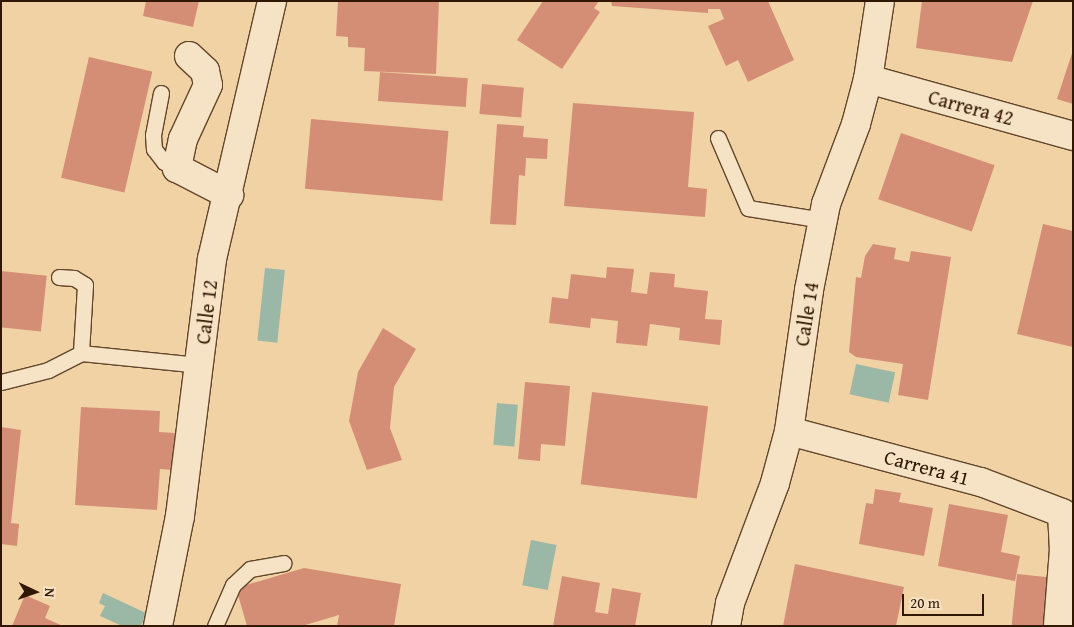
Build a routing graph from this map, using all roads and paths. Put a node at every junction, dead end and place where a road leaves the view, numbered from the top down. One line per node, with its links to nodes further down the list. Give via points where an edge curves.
1 (272, 1): 9 (street, Calle 12)
2 (880, 1): 4 (street, Calle 14)
3 (189, 56): 8 (street, via 205,72 208,85 183,139)
4 (868, 79): 6 (street, Carrera 42); 10 (street, Calle 14)
5 (160, 93): 8 (lane, via 154,148 164,162)
6 (1073, 136)
7 (718, 138): 10 (lane, via 748,208)
8 (177, 168): 9 (street)
9 (229, 195): 13 (street, Calle 12, via 212,259)
10 (823, 220): 15 (street, Calle 14)
11 (59, 277): 12 (lane, via 74,278 85,285)
12 (81, 352): 13 (lane); 14 (lane, via 48,370)
13 (200, 365): 17 (street, Calle 12, via 180,516)
14 (1, 382)
15 (789, 431): 19 (street, Calle 14, via 775,483 730,602); 20 (street, Carrera 41, via 981,482 1062,513 1064,549)
16 (282, 563): 18 (lane, via 250,569 238,580)
17 (158, 626)
18 (215, 626)
19 (726, 626)
20 (1058, 626)

